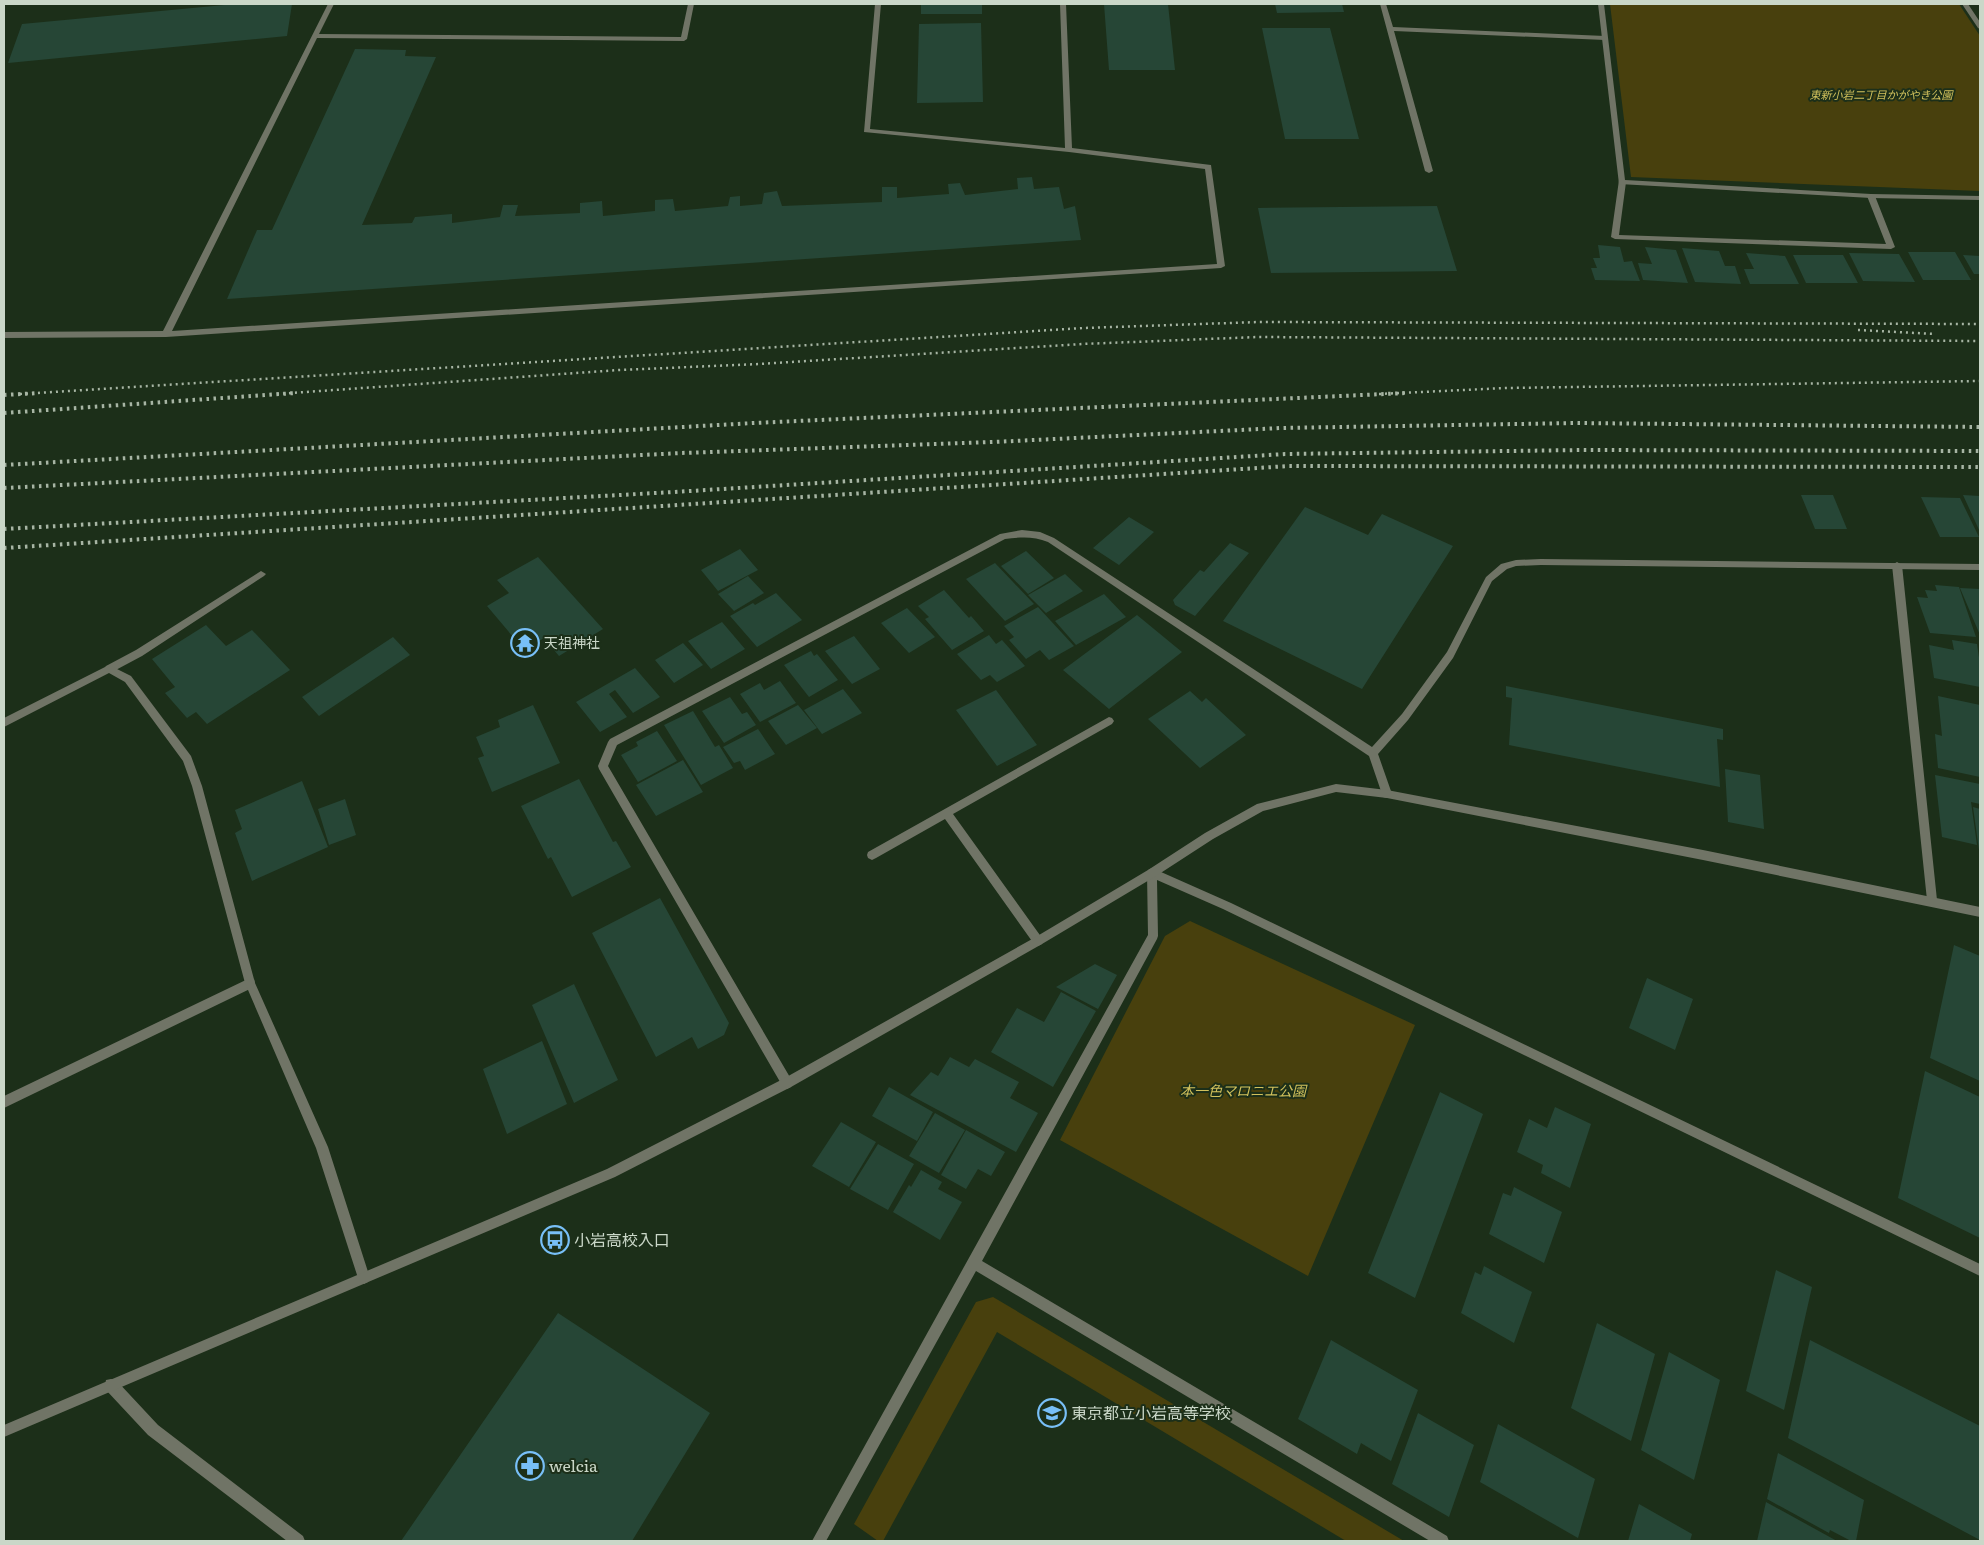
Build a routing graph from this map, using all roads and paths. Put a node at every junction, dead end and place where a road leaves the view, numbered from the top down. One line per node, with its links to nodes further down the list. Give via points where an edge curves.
1 (331, 4): 10 (street)
2 (691, 4): 10 (street, via 684,39)
3 (878, 4): 12 (street, via 866,131)
4 (1063, 4): 12 (street)
5 (1383, 4): 9 (street)
6 (1601, 4): 11 (street)
7 (1965, 4): 8 (street)
8 (1980, 27)
9 (1390, 28): 11 (street); 13 (street)
10 (315, 36): 17 (street)
11 (1605, 38): 14 (street)
12 (1069, 150): 17 (street, via 1208,167 1221,266)
13 (1429, 171)
14 (1622, 182): 15 (street); 15 (street, via 1615,238 1891,246)
15 (1871, 196): 16 (street)
16 (1980, 198)
17 (166, 334): 18 (street)
18 (4, 335)
19 (1896, 565): 20 (street); 25 (street, via 1541,562 1504,566 1489,578 1450,655 1405,717); 30 (street)
20 (1980, 567)
21 (260, 574): 22 (street, via 139,653)
22 (110, 668): 24 (street); 33 (street, via 128,679 186,759 197,786)
23 (1109, 721): 27 (street)
24 (4, 723)
25 (1373, 753): 26 (street); 34 (street, via 1051,540 1021,533 1003,536 613,742 602,766)
26 (1387, 794): 29 (street, via 1336,788 1261,807 1208,836); 30 (street)
27 (946, 814): 28 (street); 32 (street)
28 (872, 855)
29 (1152, 873): 32 (street); 36 (street, via 1153,936); 37 (street, via 1227,906)
30 (1932, 900): 31 (street)
31 (1980, 912)
32 (1038, 942): 34 (street)
33 (250, 983): 35 (street); 38 (street, via 322,1147)
34 (787, 1083): 38 (street, via 611,1173)
35 (4, 1102)
36 (974, 1263): 42 (street); 43 (street)
37 (1980, 1270)
38 (364, 1278): 39 (street)
39 (111, 1385): 40 (street); 41 (street, via 152,1430)
40 (4, 1431)
41 (298, 1541)
42 (819, 1541)
43 (1442, 1541)

